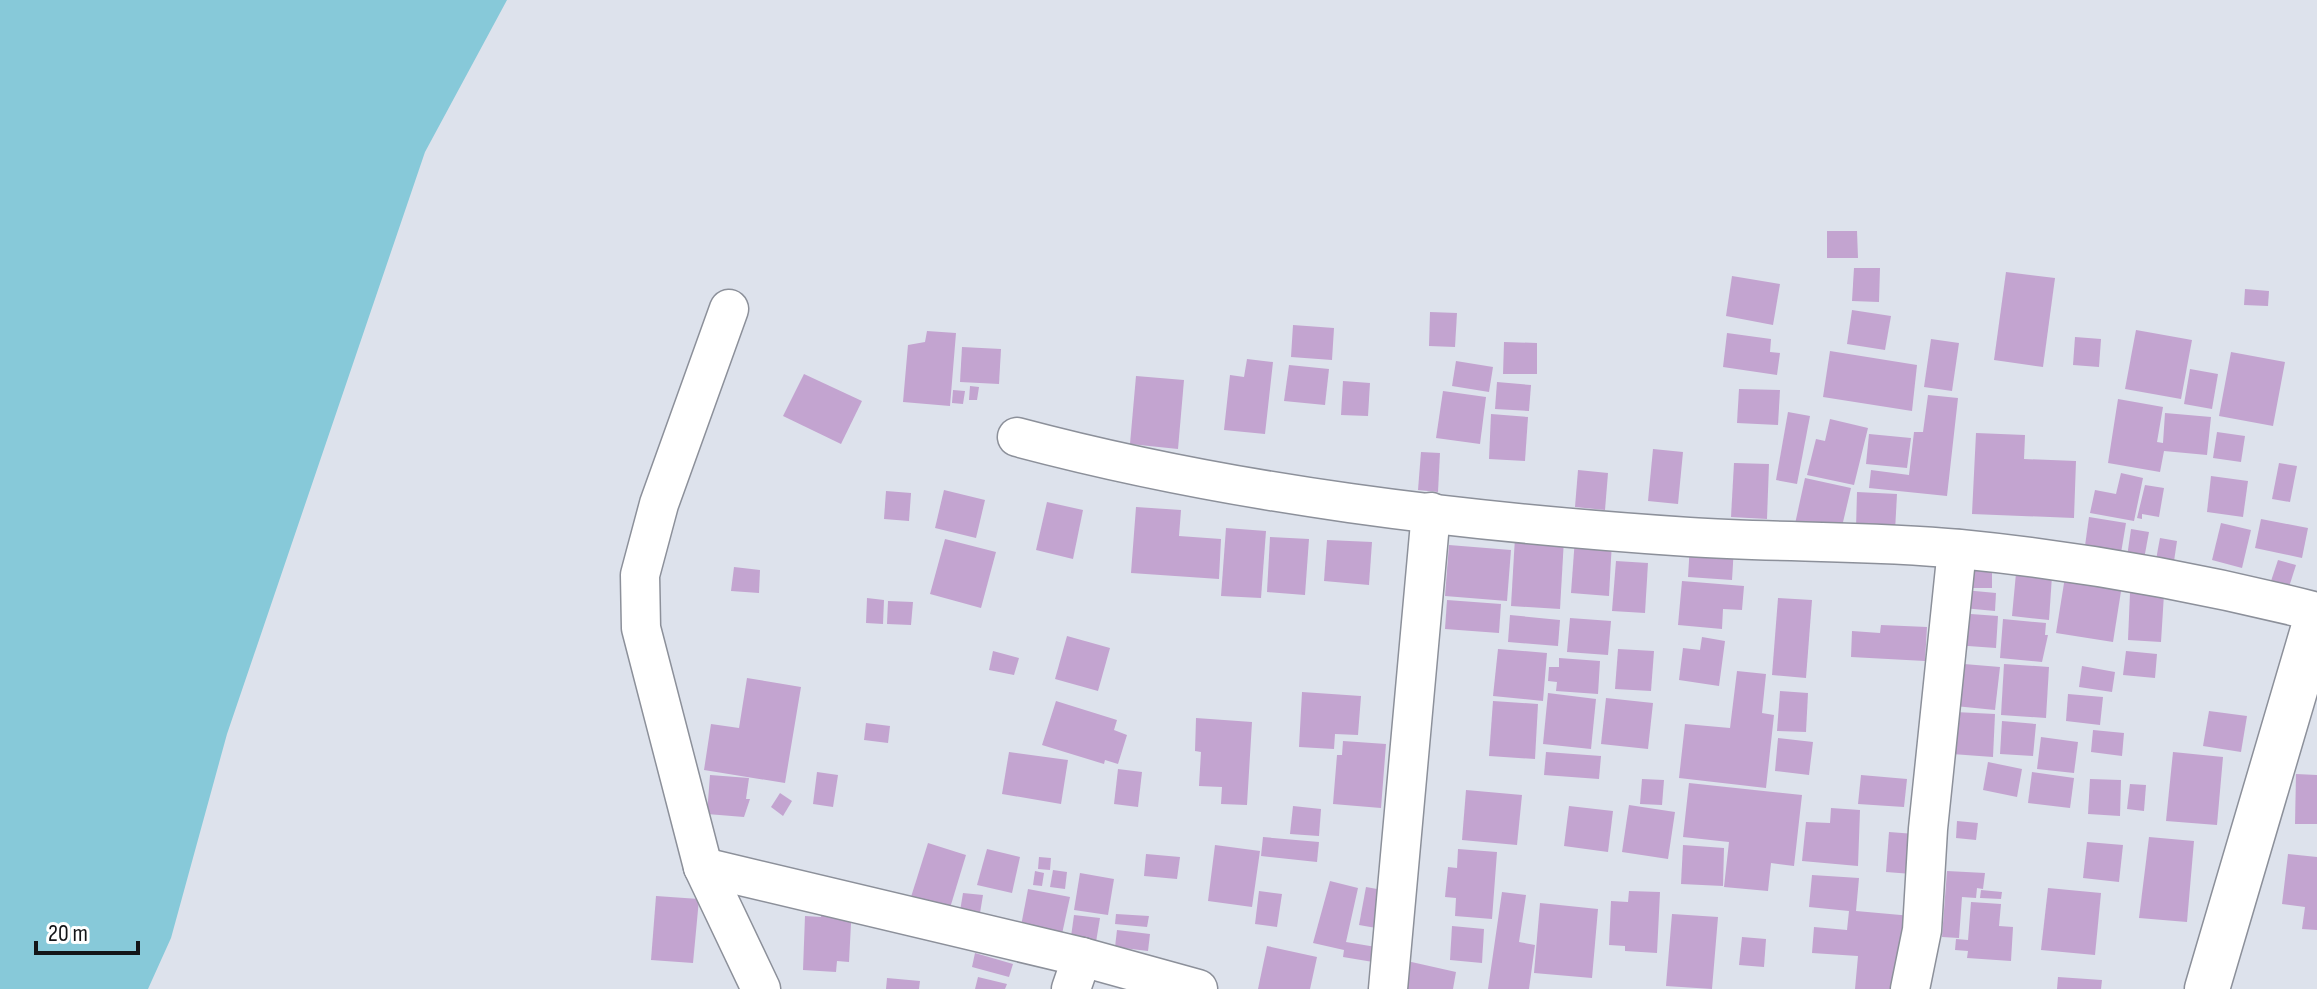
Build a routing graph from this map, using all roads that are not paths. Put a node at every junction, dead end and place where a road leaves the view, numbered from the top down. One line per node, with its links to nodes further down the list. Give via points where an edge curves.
1 (729, 309): 6 (street, via 659,504 640,575 641,628)
2 (1017, 437): 3 (street, via 1198,478)
3 (1431, 512): 4 (street, via 1688,537); 10 (street)
4 (1957, 549): 5 (street, via 2134,570); 11 (street, via 1922,930)
5 (2317, 614): 12 (main road)
6 (703, 867): 7 (street); 8 (street)
7 (1076, 973): 9 (street)
8 (761, 989)
9 (1198, 989)
10 (1388, 989)
11 (1910, 989)
12 (2207, 989)

